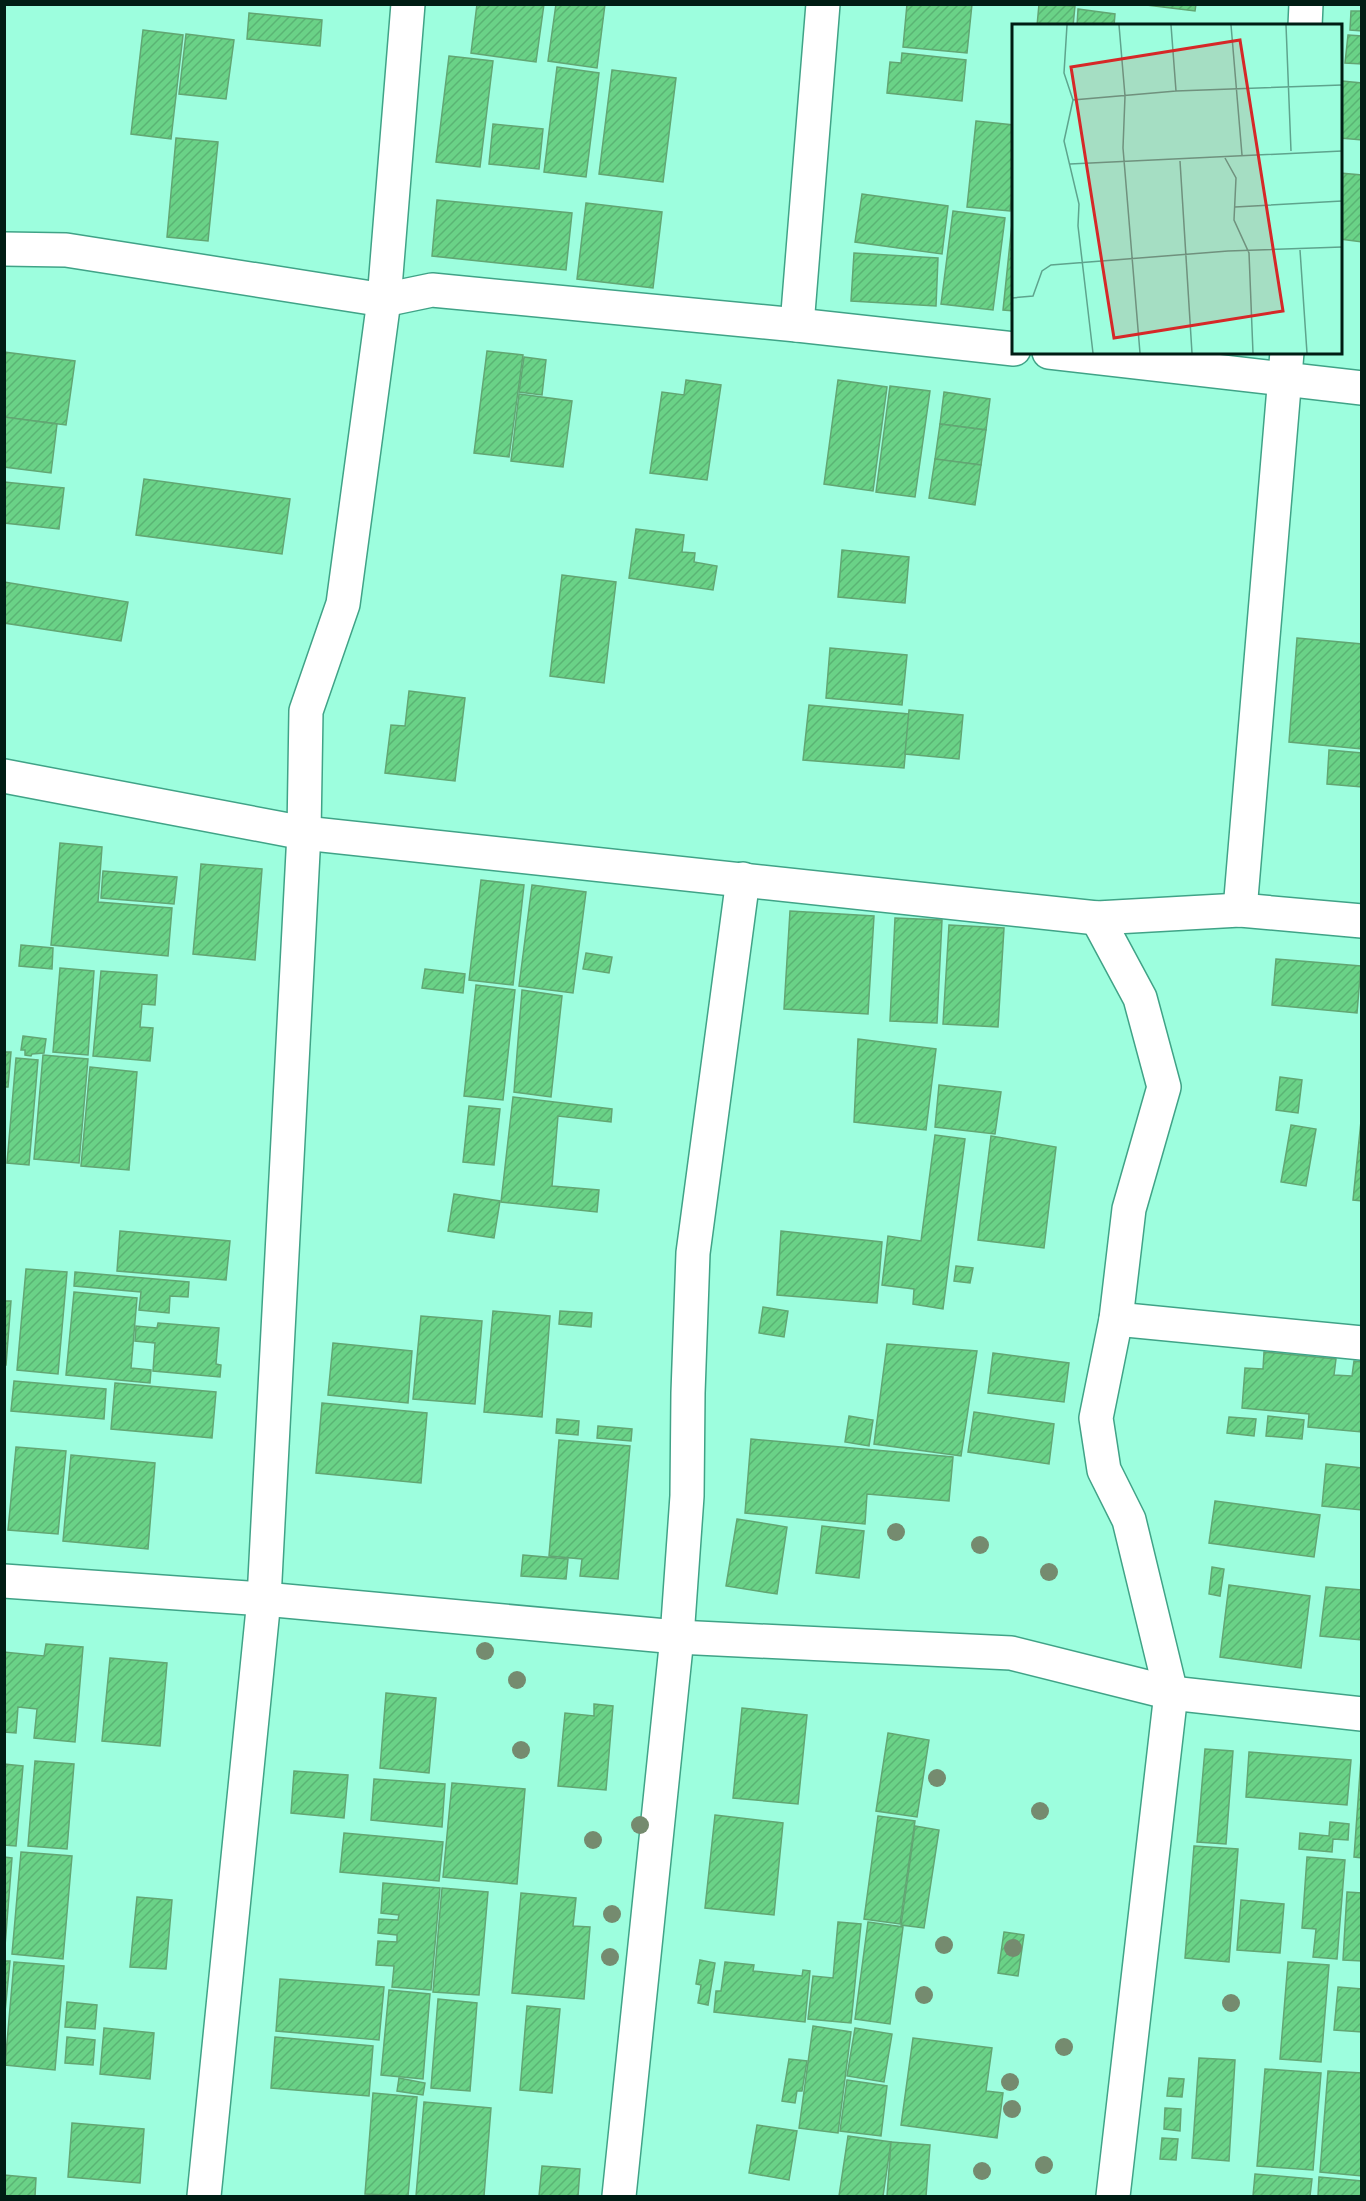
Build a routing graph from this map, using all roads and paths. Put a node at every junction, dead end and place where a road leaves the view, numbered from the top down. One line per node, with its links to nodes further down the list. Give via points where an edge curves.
1 (408, 4): 6 (street)
2 (823, 4): 7 (street)
3 (1306, 4): 4 (street)
4 (1305, 24)
5 (4, 249): 6 (street, via 66,250)
6 (384, 300): 7 (street, via 432,290); 13 (street, via 343,604 306,711)
7 (797, 325): 8 (street)
8 (1012, 349)
9 (1085, 354): 10 (street)
10 (1286, 365): 11 (street); 15 (street)
11 (1362, 388)
12 (4, 776): 13 (street)
13 (304, 833): 14 (street); 21 (street)
14 (743, 879): 16 (street); 22 (street, via 693,1253 687,1496)
15 (1240, 910): 16 (street); 17 (street)
16 (1097, 918): 18 (street, via 1140,998 1164,1087 1129,1209)
17 (1362, 921)
18 (1116, 1319): 19 (street); 23 (street, via 1096,1418 1104,1470 1129,1520)
19 (1362, 1343)
20 (4, 1581): 21 (street)
21 (264, 1599): 22 (street); 25 (street)
22 (677, 1636): 23 (street, via 1011,1653); 26 (street)
23 (1171, 1693): 24 (street); 27 (street)
24 (1362, 1714)
25 (204, 2196)
26 (619, 2196)
27 (1113, 2196)

